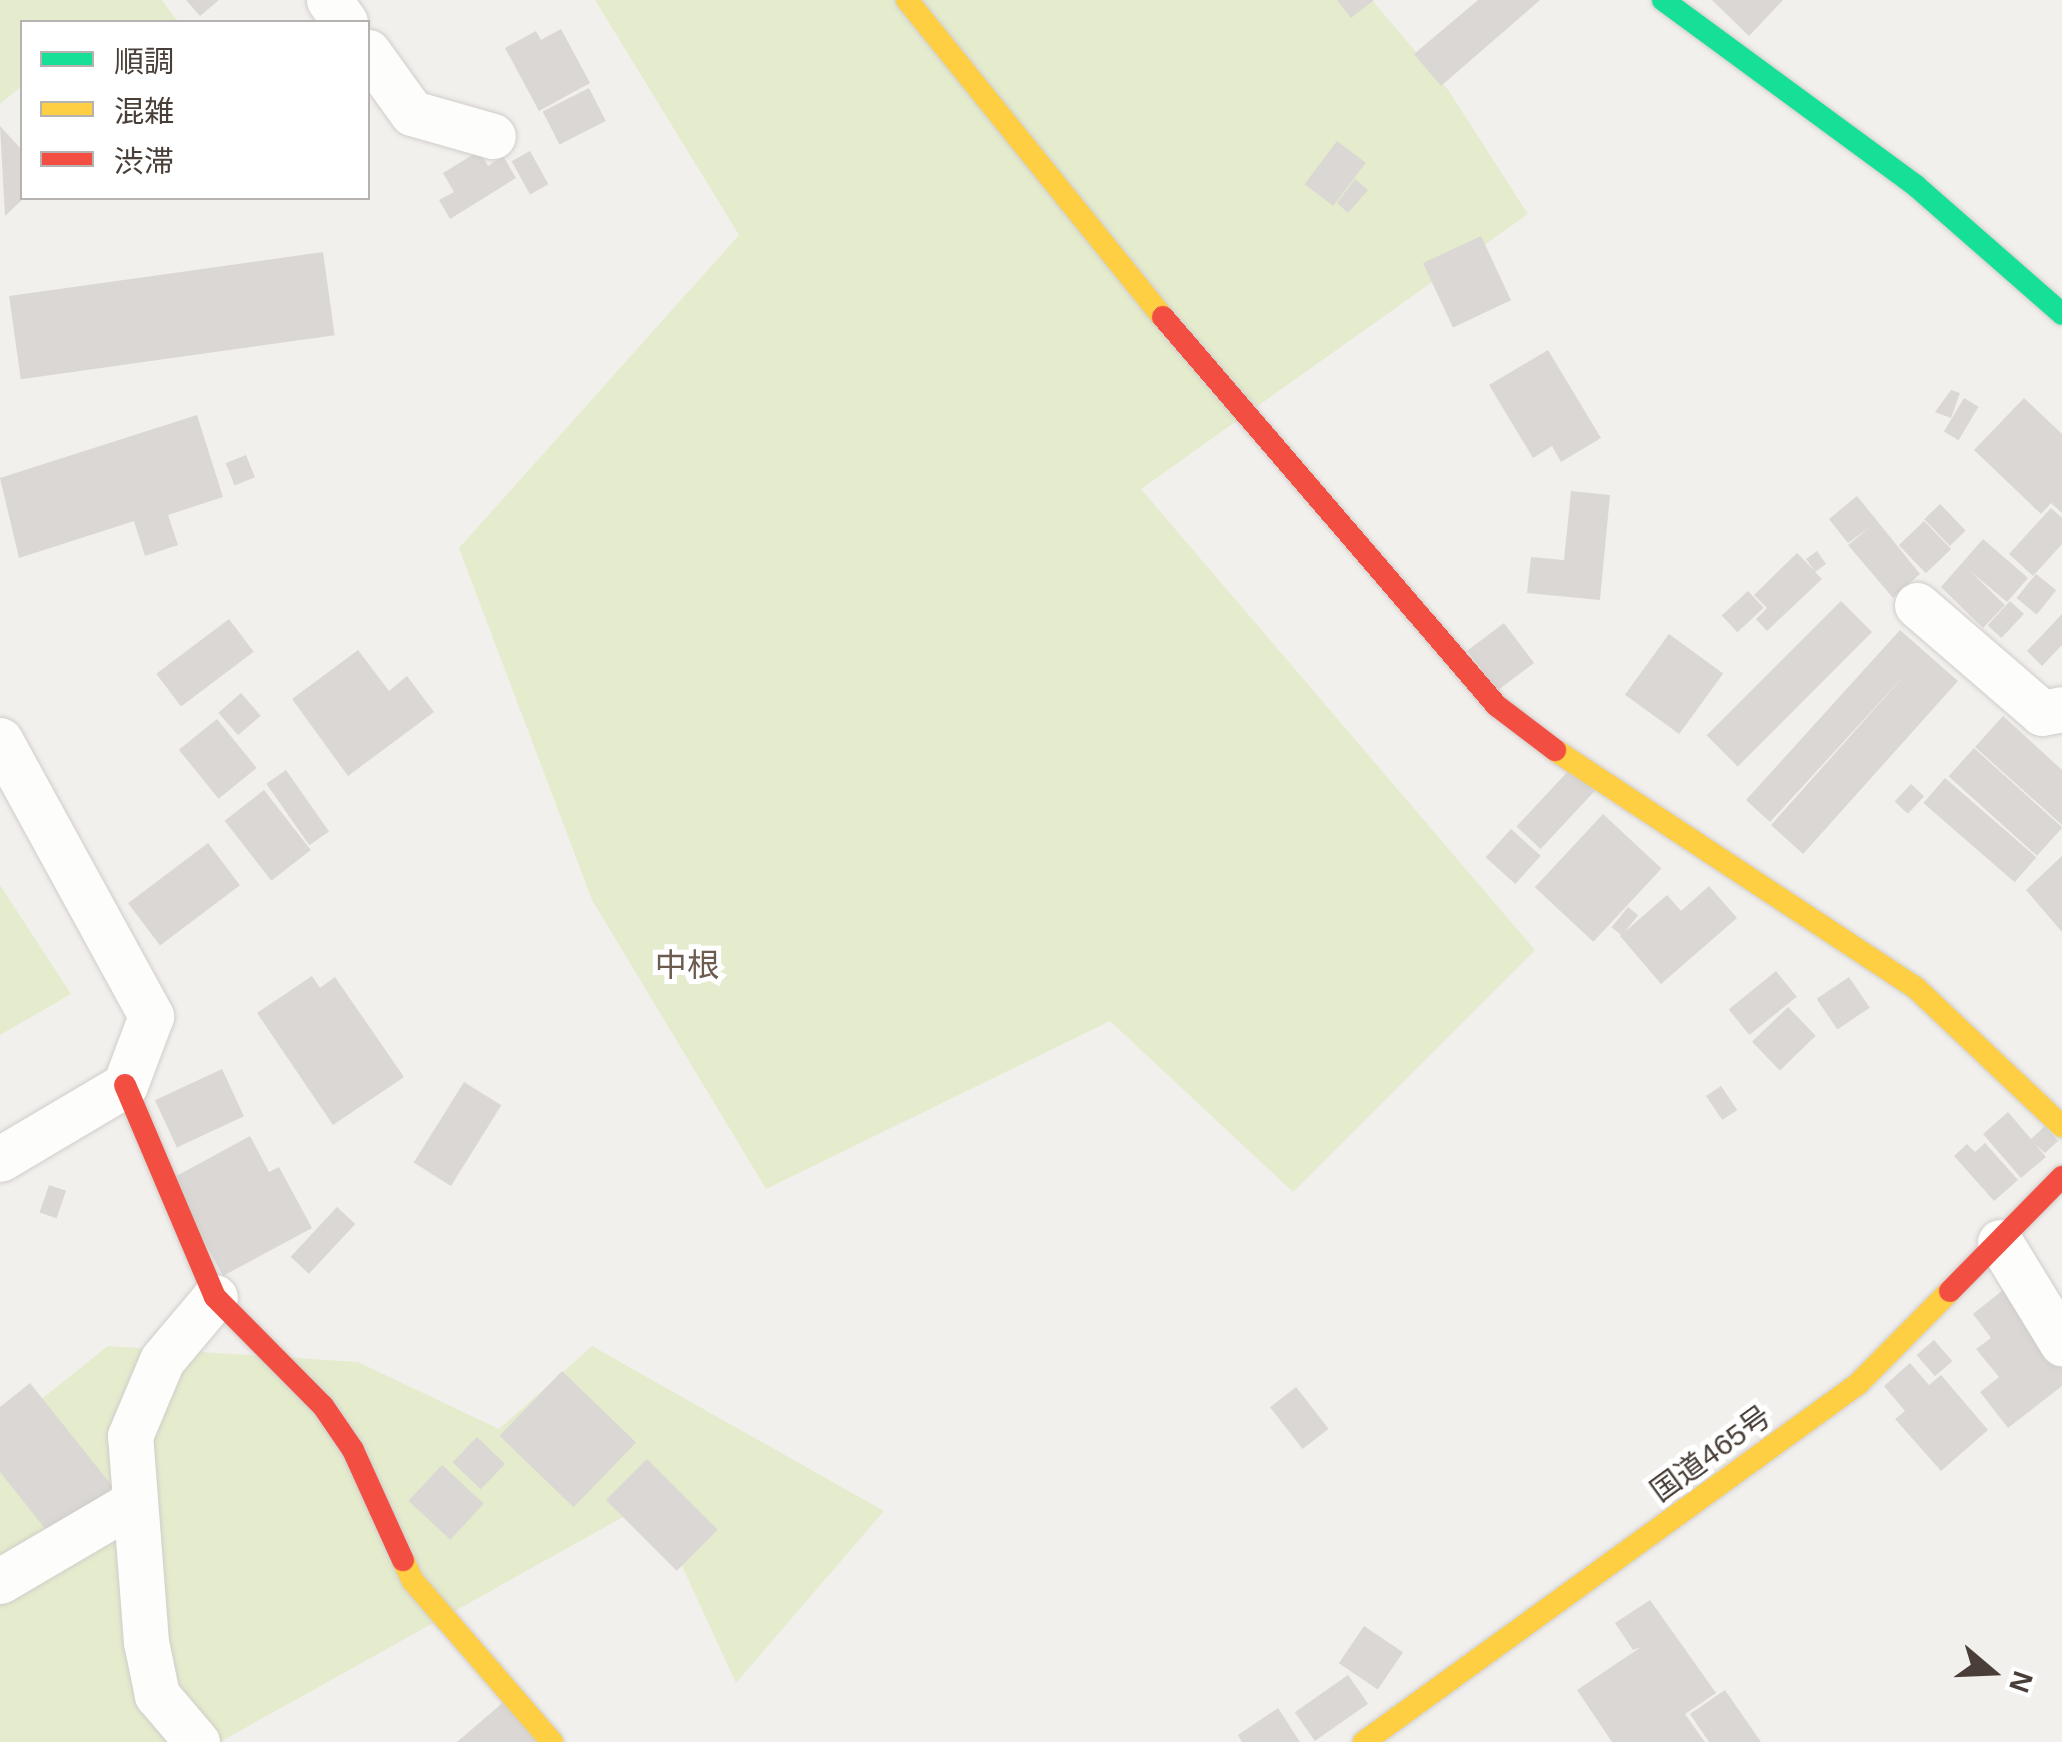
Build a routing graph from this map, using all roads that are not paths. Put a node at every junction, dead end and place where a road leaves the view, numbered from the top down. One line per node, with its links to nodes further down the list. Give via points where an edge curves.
1 (908, 0): 10 (main road, via 1102,246 1497,706 1603,786 1916,988)
2 (1664, 0): 5 (main road, via 1916,186)
3 (370, 55): 4 (street, via 412,112)
4 (493, 136)
5 (2062, 314)
6 (1916, 604): 7 (street, via 2042,713)
7 (2062, 709)
8 (0, 740): 9 (street, via 151,1016)
9 (125, 1085): 11 (street); 14 (main road)
10 (2062, 1126)
11 (0, 1159)
12 (2062, 1177): 13 (main road, 国道465号)
13 (2000, 1242): 15 (street); 20 (main road, 国道465号, via 1858,1384)
14 (216, 1296): 16 (street, via 162,1360 130,1436); 19 (main road, via 324,1406 353,1450 413,1581)
15 (2062, 1343)
16 (133, 1503): 17 (street); 18 (street, via 157,1695)
17 (0, 1581)
18 (197, 1742)
19 (552, 1742)
20 (1364, 1742)

